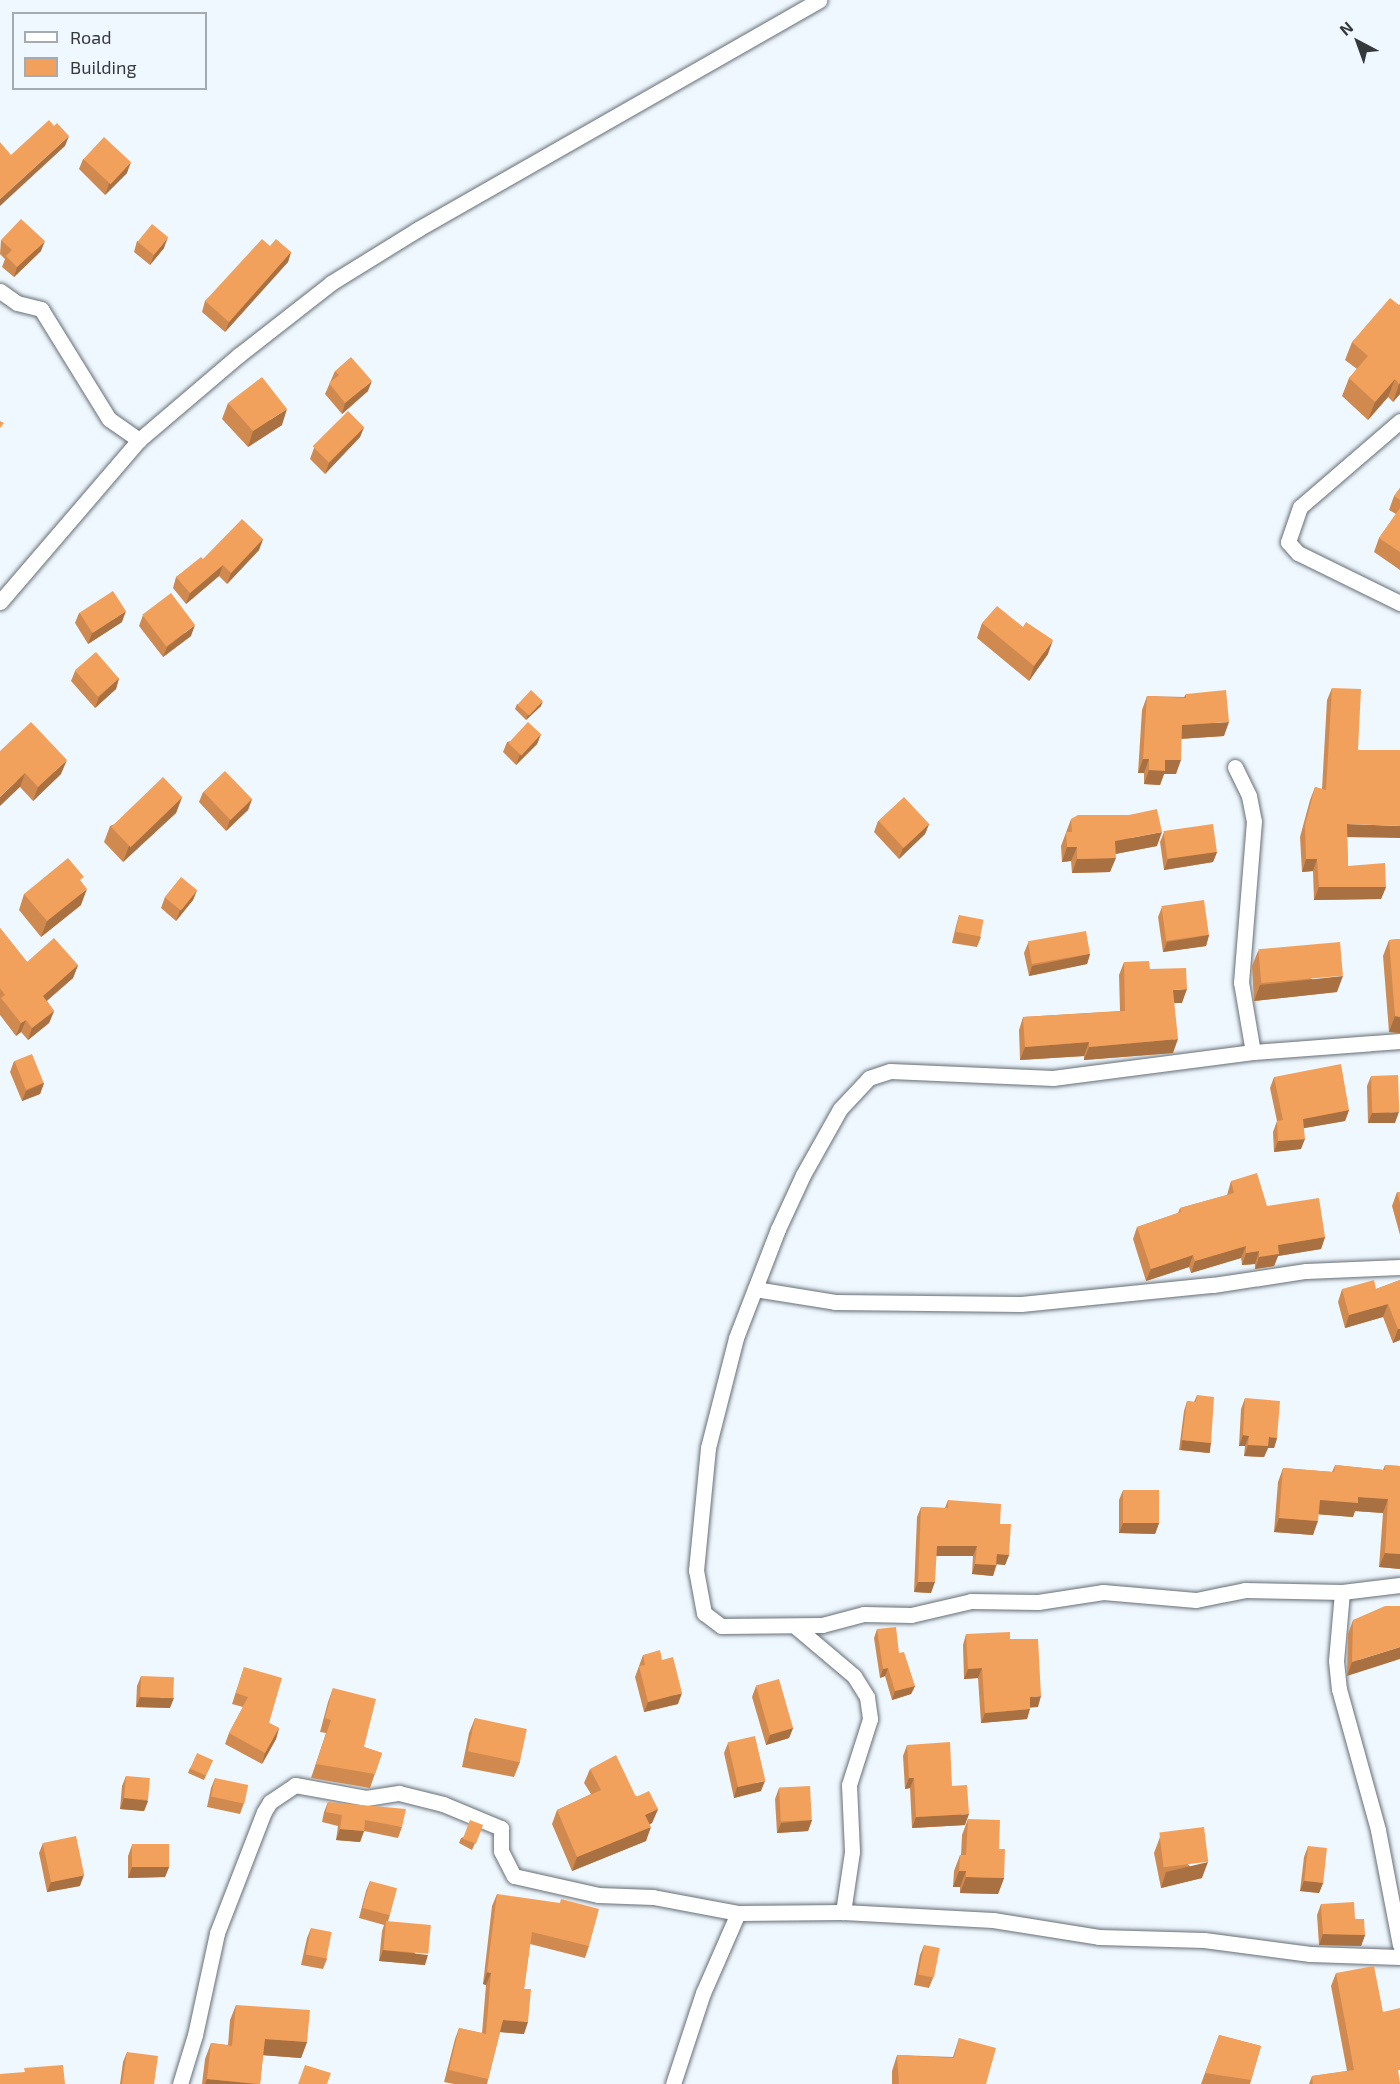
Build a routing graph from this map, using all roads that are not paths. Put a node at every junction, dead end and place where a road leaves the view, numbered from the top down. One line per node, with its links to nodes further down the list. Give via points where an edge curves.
1 (819, 0): 4 (street, via 418,229 332,283)
2 (0, 291): 4 (street, via 17,303 41,309 109,419)
3 (1400, 421): 6 (street, via 1300,507 1288,542 1298,553)
4 (139, 440): 5 (street)
5 (0, 602)
6 (1400, 603)
7 (1235, 767): 9 (street, via 1249,796 1254,821 1241,982)
8 (1400, 1041): 9 (street)
9 (1253, 1052): 11 (street, via 1053,1078 878,1073 859,1087 840,1110 778,1229)
10 (1400, 1267): 11 (street, via 1306,1271 1213,1286 1021,1304 834,1302)
11 (755, 1289): 14 (street, via 725,1377 708,1448 696,1570 699,1601 711,1621 721,1626)
12 (1400, 1585): 13 (street)
13 (1342, 1592): 14 (street, via 1245,1590 1196,1600 1103,1592 1038,1602 971,1601 911,1615 864,1614); 17 (street, via 1336,1661 1339,1689 1378,1830)
14 (796, 1627): 15 (street, via 854,1676 867,1697 870,1719 849,1785 852,1852)
15 (843, 1912): 16 (street); 18 (street, via 993,1920 1062,1933 1204,1940 1310,1954)
16 (738, 1914): 19 (street, via 653,1897 598,1895 520,1879 508,1869 501,1851 501,1828 443,1804 399,1793 366,1798 295,1785 270,1802 264,1812 217,1933); 20 (street, via 703,1993)
17 (1400, 1945)
18 (1400, 1957)
19 (180, 2084)
20 (673, 2084)

